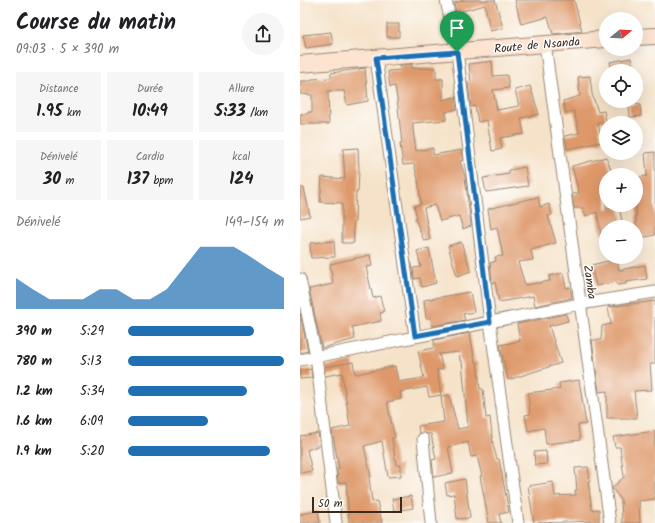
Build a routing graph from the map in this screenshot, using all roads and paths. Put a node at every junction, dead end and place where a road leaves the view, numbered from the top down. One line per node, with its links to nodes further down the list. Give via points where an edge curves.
1 (446, 0): 6 (street)
2 (643, 38): 4 (street)
3 (599, 40): 5 (street, Route de Nsanda)
4 (655, 40)
5 (545, 44): 6 (street, Route de Nsanda); 11 (street, Zamba)
6 (457, 52): 7 (street, Route de Nsanda); 12 (street)
7 (376, 58): 8 (street, Route de Nsanda); 13 (street)
8 (300, 64)
9 (300, 279): 14 (street)
10 (655, 292): 11 (street)
11 (580, 304): 12 (street); 20 (street, Zamba)
12 (490, 322): 13 (street); 19 (street)
13 (415, 336): 14 (street)
14 (316, 356): 15 (street); 17 (street)
15 (300, 360)
16 (423, 439): 18 (street)
17 (336, 523)
18 (430, 523)
19 (518, 523)
20 (610, 523)

